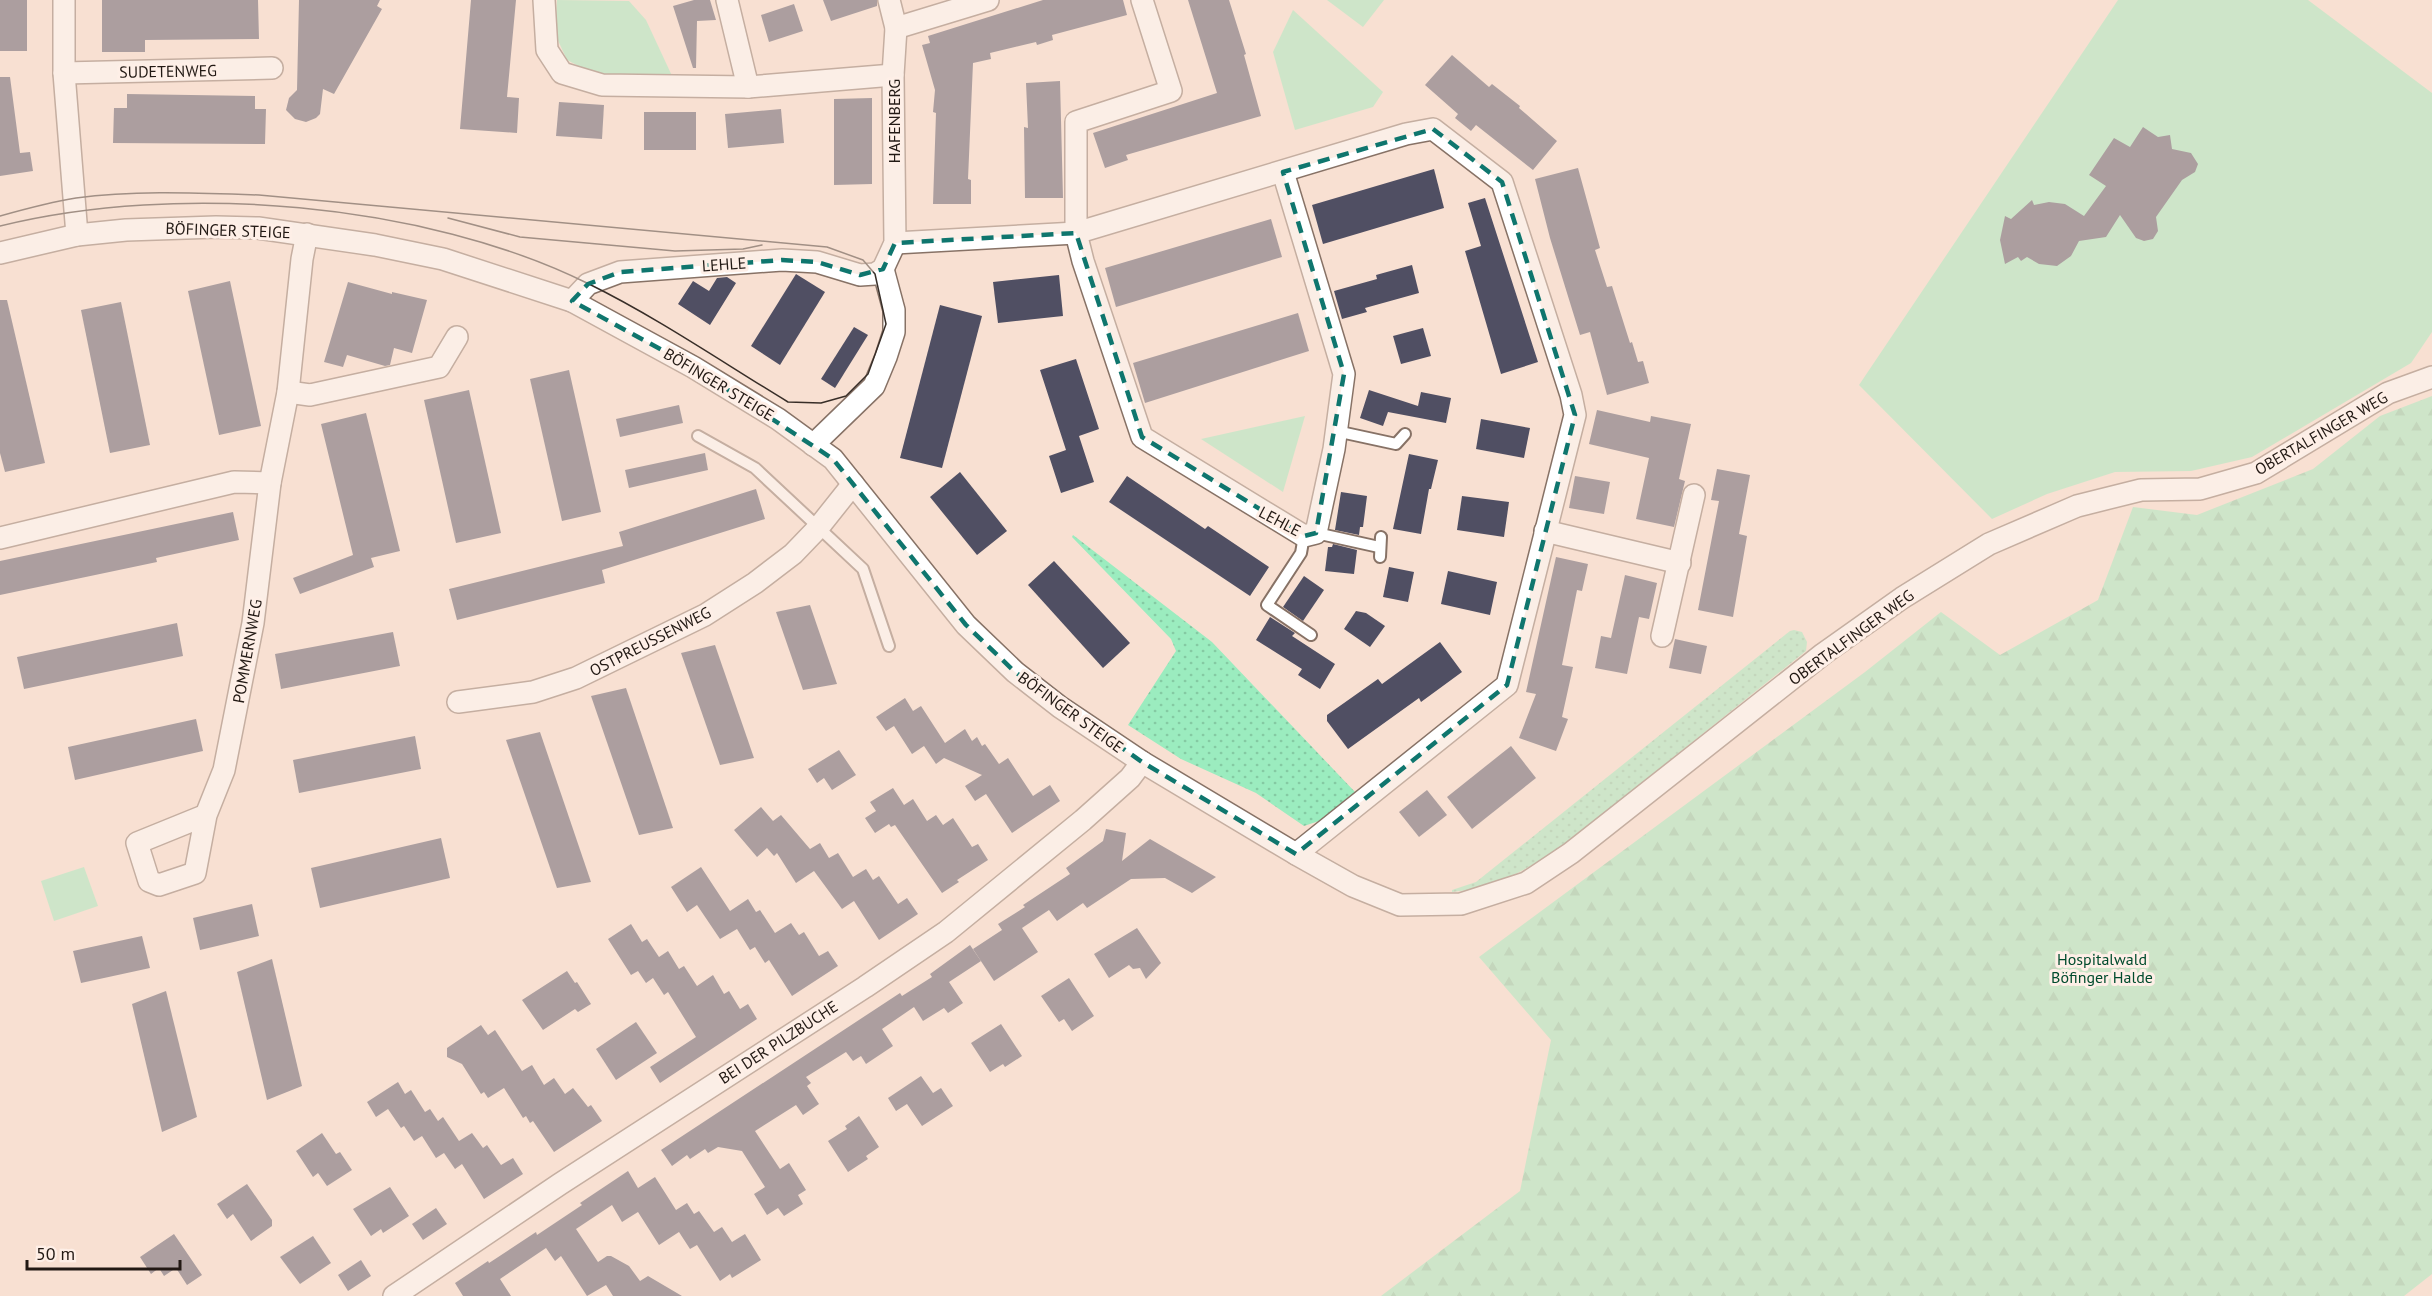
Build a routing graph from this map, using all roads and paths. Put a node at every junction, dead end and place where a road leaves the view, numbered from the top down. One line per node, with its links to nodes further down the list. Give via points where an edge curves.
1 (64, 0): 9 (street)
2 (544, 0): 11 (street, via 548,50 562,73 602,86)
3 (727, 0): 11 (street)
4 (889, 0): 7 (street, HAFENBERG)
5 (988, 0): 7 (street)
6 (1142, 0): 13 (street, LEHLE, via 1172,91 1076,122)
7 (896, 28): 10 (street, HAFENBERG)
8 (272, 68): 9 (street, SUDETENWEG)
9 (64, 73): 15 (street)
10 (894, 75): 11 (street); 16 (street, HAFENBERG)
11 (748, 87)
12 (1283, 172): 13 (street); 23 (street, LEHLE, via 1344,374); 31 (street, via 1433,129 1502,182 1575,415)
13 (1076, 232): 16 (street); 32 (street, LEHLE, via 1142,437)
14 (307, 234): 15 (street, BÖFINGER STEIGE, via 216,227); 19 (street, BÖFINGER STEIGE, via 443,259); 22 (street, POMMERNWEG)
15 (77, 235): 17 (street, BÖFINGER STEIGE)
16 (895, 243): 18 (street)
17 (0, 254)
18 (883, 269): 19 (street, LEHLE, via 860,275 817,262 782,260 620,272 588,284); 26 (street, via 894,310 894,332 886,357 874,386)
19 (572, 301): 26 (street, BÖFINGER STEIGE, via 693,367)
20 (457, 337): 22 (street, via 439,367 310,395)
21 (2430, 374): 42 (street, OBERTALFINGER WEG, via 2380,398 2256,473 2199,489 2141,490 2077,506 1989,544 1822,654 1571,853 1526,883 1461,904 1400,905 1353,886)
22 (288, 392): 27 (street, POMMERNWEG)
23 (1336, 431): 24 (lane, via 1396,444); 32 (street, LEHLE, via 1324,502)
24 (1405, 434)
25 (698, 436): 30 (lane, via 755,468)
26 (813, 445): 28 (street, BÖFINGER STEIGE, via 833,459)
27 (270, 483): 33 (street, via 234,482); 41 (street, POMMERNWEG, via 255,613 238,704 224,770)
28 (853, 484): 30 (street, OSTPREUSSENWEG); 40 (street, BÖFINGER STEIGE, via 966,624 999,656 1060,707)
29 (1694, 495): 35 (street)
30 (818, 528): 38 (lane, via 863,569); 39 (street, OSTPREUSSENWEG, via 793,554 755,583 705,615 620,658 533,692)
31 (1545, 531): 35 (street); 42 (street, via 1507,685)
32 (1310, 535): 34 (lane); 36 (lane, via 1267,605)
33 (0, 538)
34 (1380, 547)
35 (1680, 563): 37 (street)
36 (1311, 635)
37 (1662, 636)
38 (889, 646)
39 (458, 702)
40 (1142, 762): 42 (street, BÖFINGER STEIGE); 43 (street, BEI DER PILZBUCHE, via 1083,820 946,932)
41 (206, 815)
42 (1296, 854)
43 (394, 1296)

